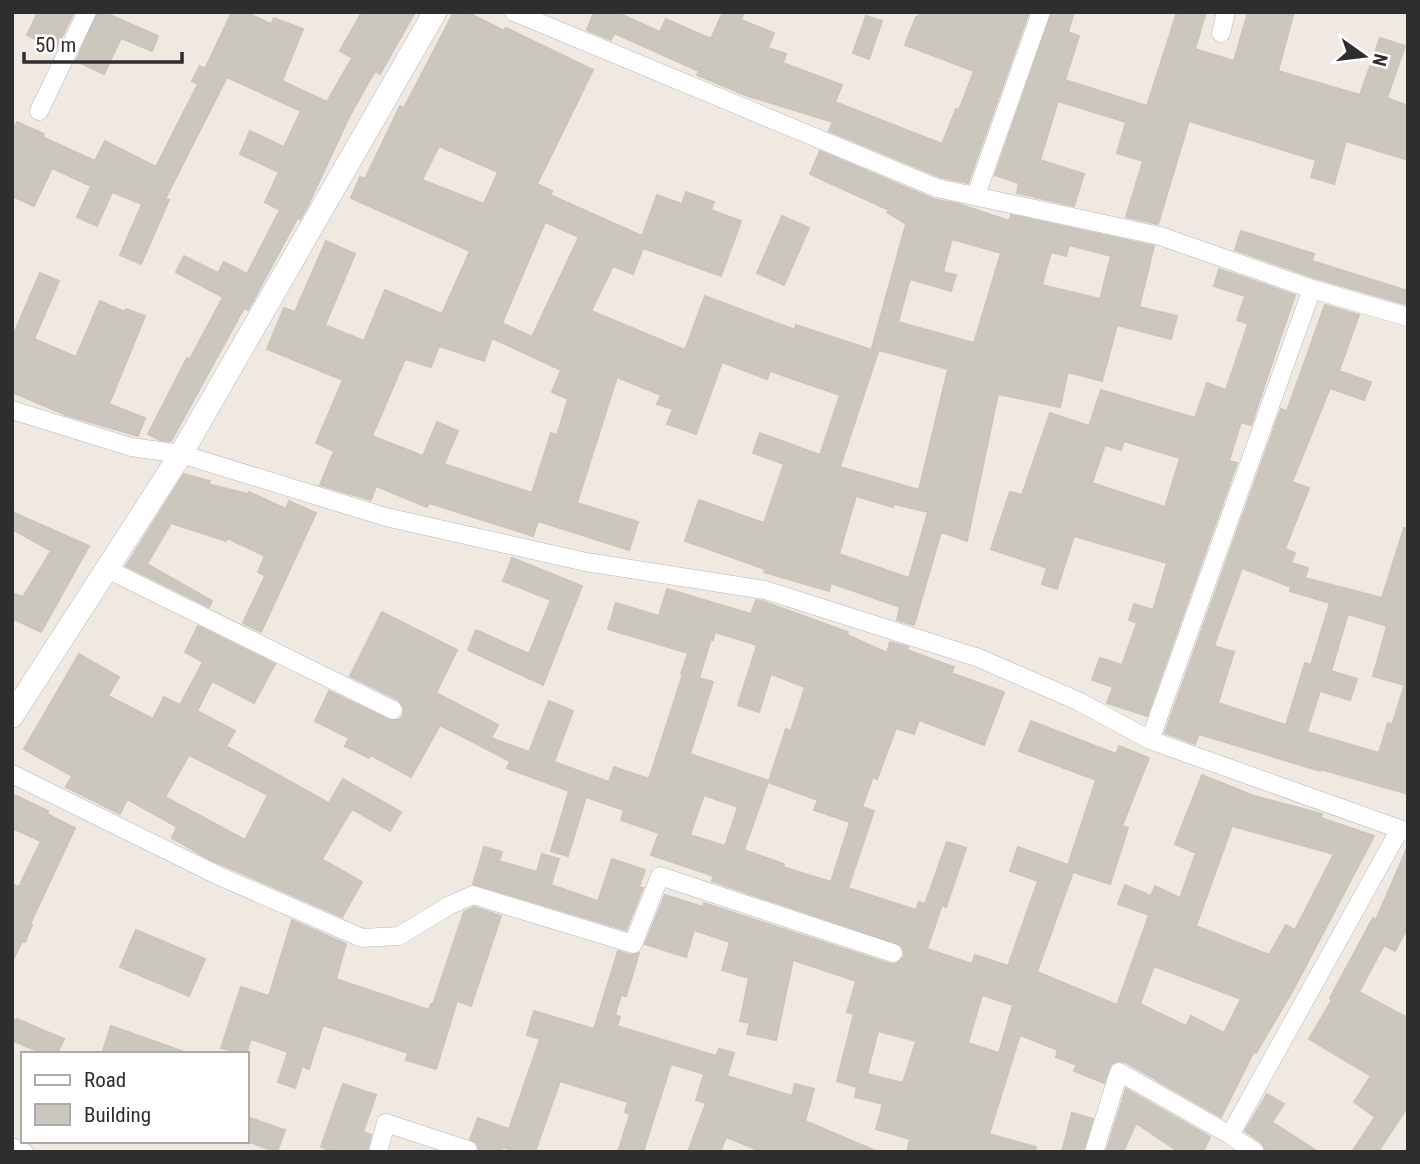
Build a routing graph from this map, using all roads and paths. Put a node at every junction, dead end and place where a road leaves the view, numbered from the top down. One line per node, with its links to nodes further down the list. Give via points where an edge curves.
1 (87, 12): 7 (street)
2 (435, 12): 12 (street)
3 (514, 12): 8 (street, via 859,158 937,188)
4 (1041, 12): 8 (street)
5 (1226, 12): 6 (street)
6 (1221, 33)
7 (39, 111)
8 (976, 195): 9 (street, via 1160,236)
9 (1312, 289): 10 (street); 16 (street)
10 (1408, 317)
11 (12, 411): 12 (street, via 131,447)
12 (181, 454): 13 (street); 16 (street, via 386,517 586,562 765,590 979,658 1078,701)
13 (107, 569): 14 (street); 15 (street)
14 (393, 710)
15 (12, 716)
16 (1150, 740): 18 (street)
17 (12, 774): 19 (street, via 219,876 362,937 399,936 473,895 634,944 660,876)
18 (1404, 830): 20 (street)
19 (893, 953)
20 (1230, 1135): 25 (street, via 1119,1072); 26 (street)
21 (12, 1147): 23 (street)
22 (468, 1150): 24 (street, via 386,1123)
23 (24, 1152)
24 (378, 1152)
25 (1094, 1152)
26 (1255, 1152)

